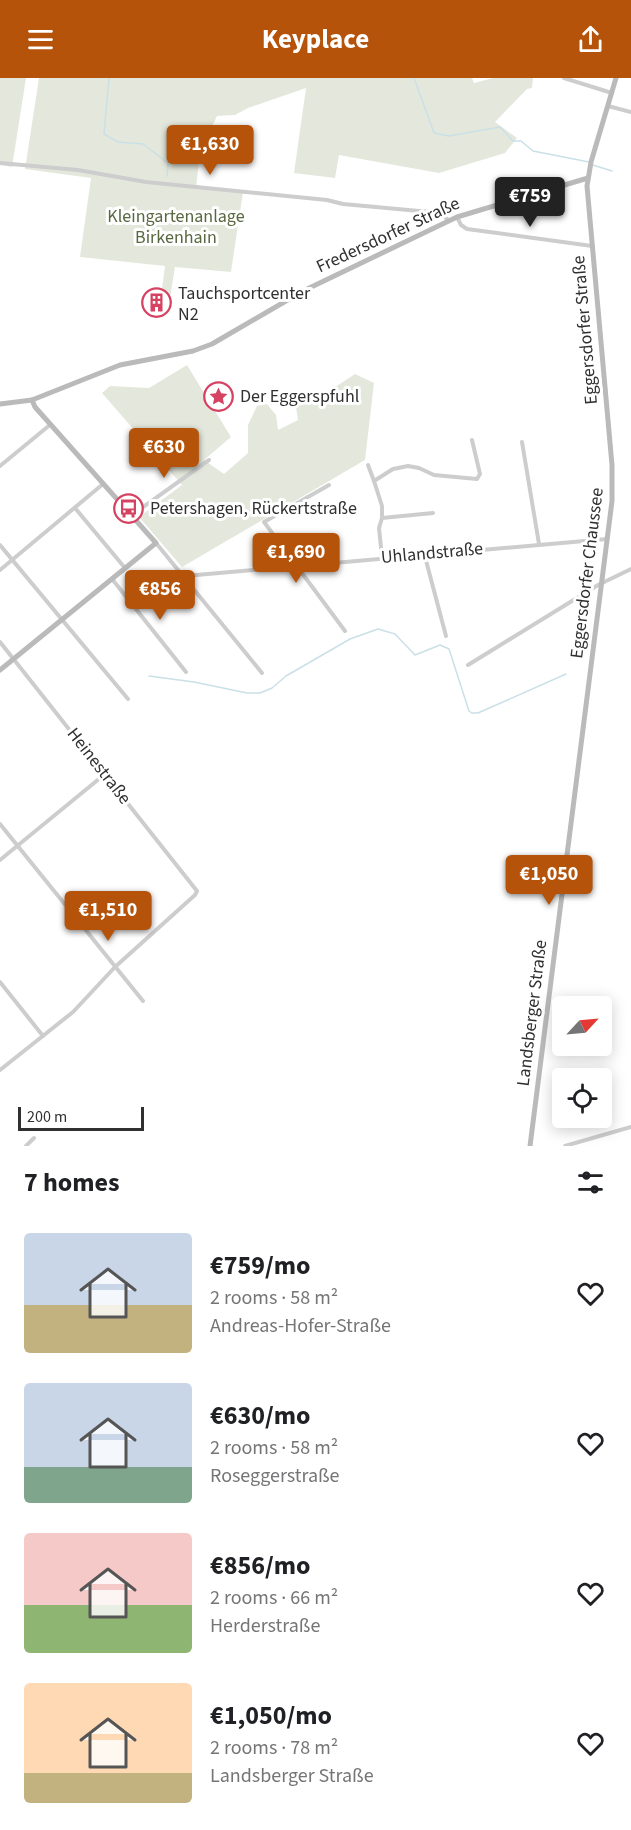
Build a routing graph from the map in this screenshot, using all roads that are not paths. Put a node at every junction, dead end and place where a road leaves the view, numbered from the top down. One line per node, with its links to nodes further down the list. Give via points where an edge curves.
1 (564, 78): 3 (street)
2 (616, 78): 3 (main road)
3 (612, 93): 4 (main road)
4 (608, 106): 5 (street); 7 (main road)
5 (631, 112)
6 (0, 164): 9 (street, via 441,213)
7 (588, 178): 8 (main road, Fredersdorfer Straße); 10 (main road, Eggersdorfer Straße)
8 (457, 217): 9 (main road, Fredersdorfer Straße); 10 (street, via 467,229)
9 (449, 221): 11 (main road, Fredersdorfer Straße, via 309,288 212,344 113,367)
10 (592, 246): 19 (main road, Eggersdorfer Straße)
11 (33, 399): 12 (main road, Fredersdorfer Straße); 13 (main road, via 35,407)
12 (0, 404)
13 (51, 424): 18 (street); 21 (main road)
14 (472, 440): 20 (street, via 480,474 477,479 434,475 408,466 393,469)
15 (522, 441): 29 (street)
16 (209, 460): 25 (street)
17 (368, 465): 20 (street)
18 (0, 466)
19 (613, 480): 27 (main road, Eggersdorfer Chaussee)
20 (374, 481): 26 (street)
21 (104, 484): 23 (street); 25 (main road)
22 (329, 484): 34 (street, via 264,522)
23 (75, 508): 33 (street); 35 (street)
24 (433, 513): 26 (street)
25 (132, 515): 28 (main road)
26 (382, 518): 32 (street)
27 (607, 539): 29 (street, Uhlandstraße); 40 (main road, Eggersdorfer Chaussee)
28 (156, 543): 35 (main road); 38 (street)
29 (539, 544): 31 (street, Uhlandstraße)
30 (0, 545): 33 (street)
31 (424, 553): 32 (street, Uhlandstraße); 43 (street)
32 (382, 557): 34 (street, Uhlandstraße)
33 (12, 560): 37 (street); 41 (street)
34 (298, 567): 38 (street, Uhlandstraße); 42 (street)
35 (125, 568): 39 (main road)
36 (631, 568): 40 (street)
37 (0, 570)
38 (186, 576): 50 (street)
39 (112, 579): 41 (main road); 49 (street)
40 (601, 584): 46 (street); 47 (main road, Eggersdorfer Chaussee)
41 (62, 619): 45 (main road); 51 (street)
42 (345, 631)
43 (446, 636)
44 (0, 642): 45 (street, Heinestraße)
45 (14, 659): 48 (main road); 52 (street, Heinestraße)
46 (468, 665)
47 (591, 669): 64 (main road, Landsberger Straße)
48 (0, 670)
49 (186, 672)
50 (262, 673)
51 (128, 699)
52 (105, 774): 54 (street); 56 (street, Heinestraße, via 196,891)
53 (0, 824): 54 (street)
54 (16, 845): 55 (street); 56 (street)
55 (0, 860)
56 (115, 967): 58 (street); 59 (street, via 76,1009)
57 (0, 982): 59 (street)
58 (143, 1001)
59 (43, 1036): 60 (street)
60 (0, 1070)
61 (631, 1127): 65 (street)
62 (34, 1138): 63 (street)
63 (26, 1146)
64 (530, 1146)
65 (565, 1146)

